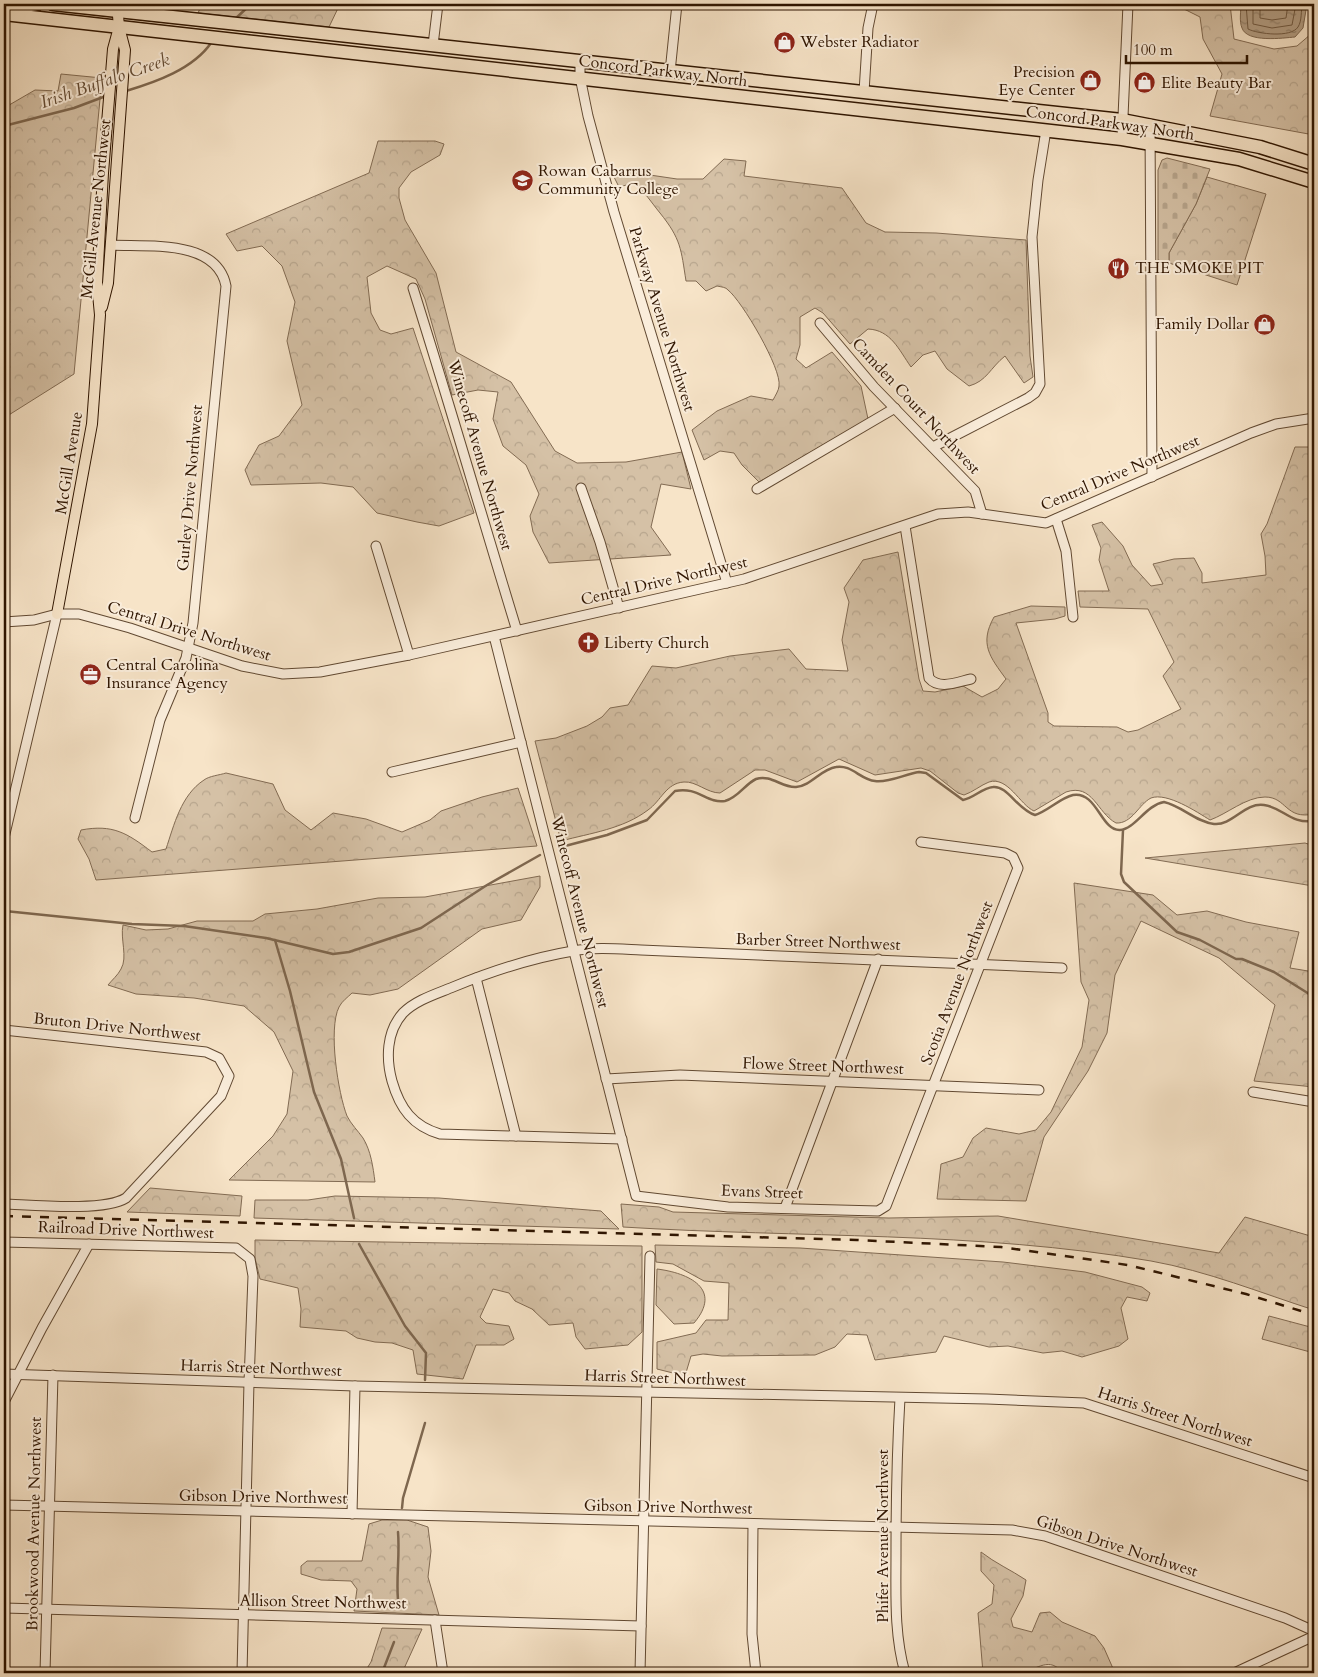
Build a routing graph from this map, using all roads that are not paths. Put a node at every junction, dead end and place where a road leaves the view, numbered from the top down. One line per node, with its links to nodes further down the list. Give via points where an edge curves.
1 (37, 4): 7 (highway)
2 (53, 4): 8 (highway, Concord Parkway North)
3 (438, 4): 13 (street)
4 (677, 4): 15 (street)
5 (872, 4): 17 (street)
6 (1128, 4): 20 (street)
7 (4, 6)
8 (118, 6): 10 (main road, McGill Avenue Northwest); 11 (highway, Concord Parkway North, via 197,20)
9 (4, 14): 10 (highway, Concord Parkway North)
10 (119, 27): 12 (highway, Concord Parkway North); 25 (main road, McGill Avenue Northwest, via 113,49); 28 (main road, McGill Avenue Northwest, via 125,50)
11 (409, 42): 12 (highway, via 408,48 403,50 324,42); 13 (highway, Concord Parkway North)
12 (281, 45): 16 (highway, Concord Parkway North)
13 (433, 45): 14 (highway, Concord Parkway North)
14 (580, 61): 15 (highway, Concord Parkway North); 16 (street, Parkway Avenue Northwest)
15 (670, 72): 17 (highway, Concord Parkway North)
16 (580, 78): 19 (highway, Concord Parkway North); 43 (street, Parkway Avenue Northwest, via 614,212)
17 (864, 92): 18 (highway, Concord Parkway North)
18 (903, 96): 19 (highway); 20 (highway, Concord Parkway North)
19 (902, 114): 22 (highway, Concord Parkway North)
20 (1122, 120): 21 (highway, Concord Parkway North); 23 (street)
21 (1150, 124): 24 (street); 26 (highway, Concord Parkway North, via 1260,146)
22 (1046, 130): 23 (highway, Concord Parkway North); 35 (street, via 1032,222 1041,374 1035,393)
23 (1122, 139): 24 (highway, Concord Parkway North)
24 (1150, 143): 27 (highway, Concord Parkway North, via 1240,159); 36 (street)
25 (106, 145): 28 (main road, via 107,218); 31 (main road, McGill Avenue Northwest, via 97,283)
26 (1314, 164)
27 (1314, 182)
28 (113, 227): 29 (main road, McGill Avenue Northwest)
29 (111, 245): 31 (main road, McGill Avenue Northwest, via 108,283); 50 (street, Gurley Drive Northwest, via 187,251 209,258 216,263 226,286)
30 (413, 288): 48 (street, Winecoff Avenue Northwest)
31 (100, 315): 45 (main road, McGill Avenue, via 92,424)
32 (820, 323): 33 (street, Camden Court Northwest)
33 (895, 408): 35 (street, Camden Court Northwest); 38 (street)
34 (1314, 418): 36 (street, Central Drive Northwest, via 1276,424 1250,433)
35 (933, 447): 39 (street, Camden Court Northwest, via 975,491)
36 (1152, 477): 40 (street, Central Drive Northwest)
37 (581, 488): 44 (street)
38 (757, 489)
39 (982, 514): 40 (street, Central Drive Northwest, via 1046,523); 41 (street, Central Drive Northwest, via 954,512)
40 (1056, 519): 46 (street, via 1066,551)
41 (905, 526): 43 (street, Central Drive Northwest); 52 (street, via 929,678 940,685)
42 (376, 546): 51 (street)
43 (727, 583): 44 (street, Central Drive Northwest)
44 (619, 608): 48 (street, Central Drive Northwest)
45 (57, 614): 47 (street, Central Drive Northwest); 50 (street, Central Drive Northwest, via 98,618); 56 (street)
46 (1073, 617)
47 (4, 622)
48 (517, 631): 49 (street, Central Drive Northwest)
49 (494, 636): 51 (street, Central Drive Northwest); 53 (street, Winecoff Avenue Northwest)
50 (189, 648): 51 (street, Central Drive Northwest, via 242,666 283,674 320,672); 55 (street, Gurley Drive Northwest, via 160,720)
51 (409, 655)
52 (971, 679)
53 (521, 742): 54 (street); 58 (street, Winecoff Avenue Northwest)
54 (392, 772)
55 (135, 818)
56 (4, 838)
57 (921, 842): 60 (street, Scotia Avenue Northwest, via 1005,853 1016,862 1018,868)
58 (574, 950): 59 (street, Barber Street Northwest); 62 (street, Barber Street Northwest, via 504,967); 64 (street, Winecoff Avenue Northwest)
59 (878, 959): 60 (street, Barber Street Northwest); 65 (street)
60 (981, 963): 61 (street, Barber Street Northwest); 66 (street, Scotia Avenue Northwest)
61 (1062, 968)
62 (476, 978): 70 (street); 70 (street, Barber Street Northwest, via 417,1002 402,1014 388,1045 388,1067 400,1104 409,1117 424,1129 440,1134)
63 (4, 1030): 73 (street, Bruton Drive Northwest, via 206,1052 219,1058 229,1076 221,1096 118,1203 102,1206)
64 (606, 1079): 65 (street, Flowe Street Northwest, via 680,1075); 71 (street, Winecoff Avenue Northwest)
65 (832, 1082): 66 (street, Flowe Street Northwest); 75 (street)
66 (934, 1085): 67 (street, Flowe Street Northwest); 74 (street, Scotia Avenue Northwest)
67 (1038, 1090)
68 (1254, 1092): 69 (street)
69 (1314, 1102)
70 (516, 1136): 71 (street, Barber Street Northwest)
71 (622, 1139): 72 (street, Winecoff Avenue Northwest)
72 (636, 1196): 75 (street, Evans Street, via 728,1207)
73 (4, 1204)
74 (886, 1206): 75 (street, Evans Street, via 878,1211)
75 (785, 1208)
76 (4, 1242): 77 (street, Railroad Drive Northwest)
77 (89, 1244): 80 (street); 82 (street, Railroad Drive Northwest, via 236,1248 246,1254 253,1276)
78 (650, 1256): 84 (street)
79 (4, 1374): 80 (street, Harris Street Northwest)
80 (19, 1374): 81 (street, Harris Street Northwest); 86 (street)
81 (53, 1376): 82 (street, Harris Street Northwest); 89 (street, Brookwood Avenue Northwest)
82 (249, 1382): 83 (street, Harris Street Northwest); 90 (street)
83 (355, 1386): 84 (street, Harris Street Northwest); 91 (street)
84 (646, 1392): 85 (street, Harris Street Northwest); 92 (street)
85 (900, 1398): 87 (street, Harris Street Northwest, via 1084,1403); 94 (street, Phifer Avenue Northwest)
86 (4, 1402)
87 (1314, 1478)
88 (4, 1505): 89 (street, Gibson Drive Northwest)
89 (49, 1506): 90 (street, Gibson Drive Northwest); 96 (street, Brookwood Avenue Northwest)
90 (246, 1511): 91 (street, Gibson Drive Northwest); 97 (street)
91 (352, 1514): 92 (street, Gibson Drive Northwest)
92 (643, 1522): 93 (street, Gibson Drive Northwest); 99 (street)
93 (753, 1524): 94 (street, Gibson Drive Northwest); 106 (street, via 752,1634)
94 (896, 1527): 100 (street, Gibson Drive Northwest, via 1012,1530 1045,1536); 107 (street, Phifer Avenue Northwest, via 896,1614)
95 (4, 1608): 96 (street, Allison Street Northwest)
96 (47, 1609): 97 (street, Allison Street Northwest); 102 (street, Brookwood Avenue Northwest)
97 (244, 1615): 98 (street, Allison Street Northwest); 103 (street)
98 (435, 1620): 99 (street, Allison Street Northwest); 104 (street)
99 (641, 1626): 105 (street)
100 (1314, 1631)
101 (1314, 1636): 108 (street)
102 (45, 1673)
103 (242, 1673)
104 (443, 1673)
105 (640, 1673)
106 (756, 1673)
107 (905, 1673)
108 (1234, 1673)

